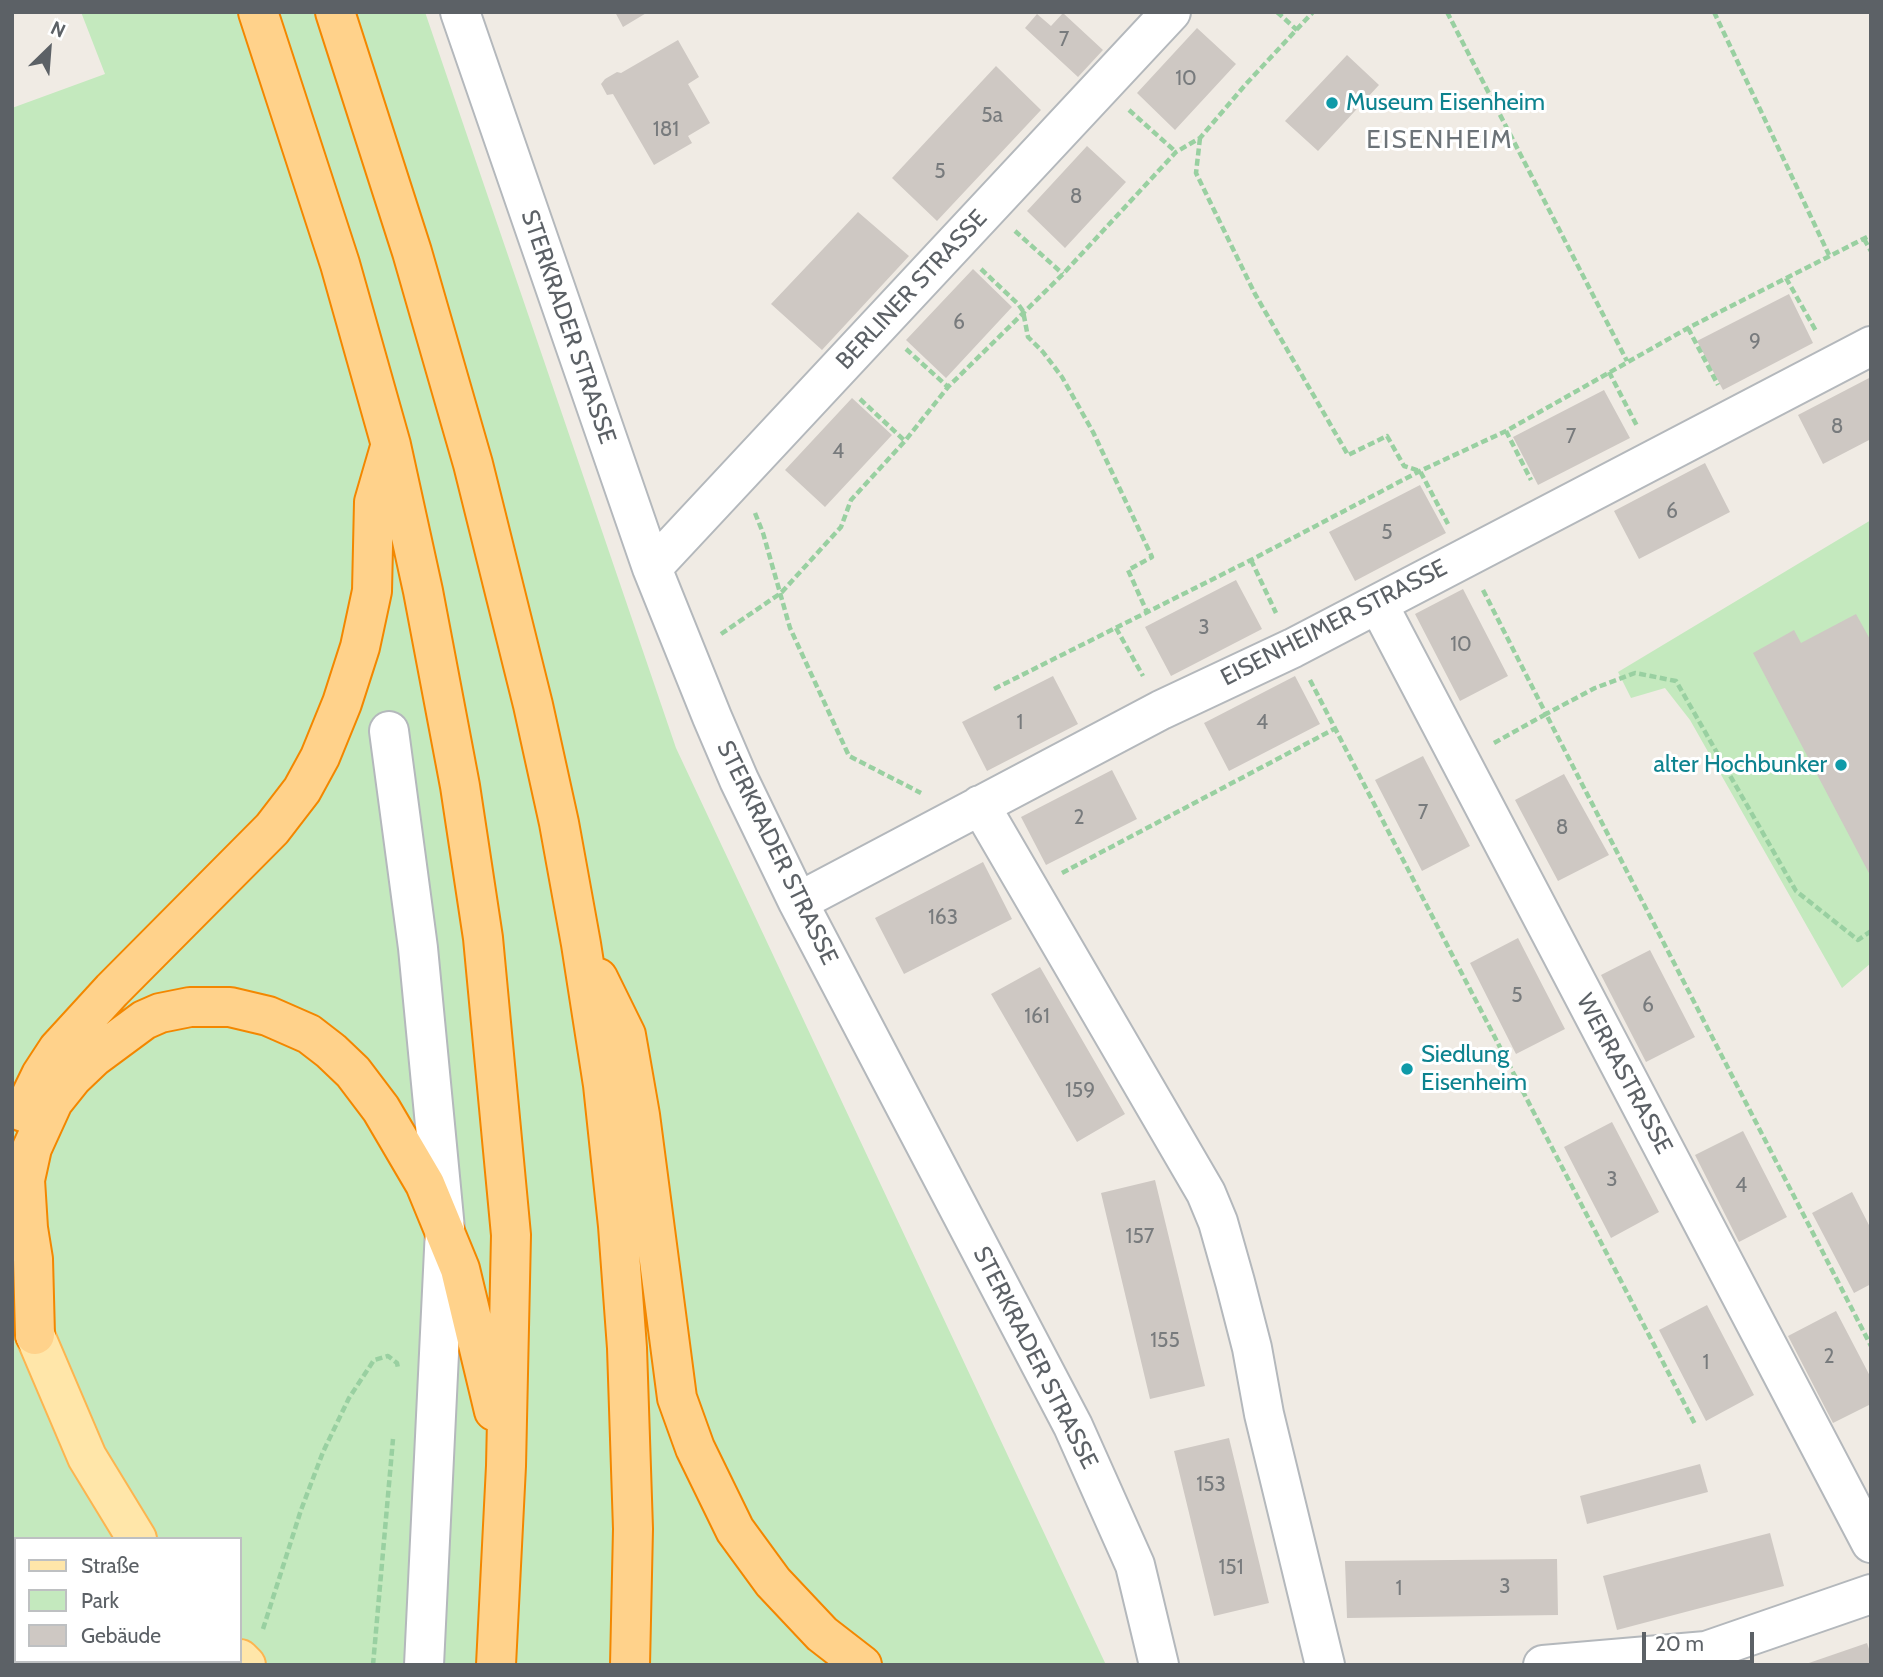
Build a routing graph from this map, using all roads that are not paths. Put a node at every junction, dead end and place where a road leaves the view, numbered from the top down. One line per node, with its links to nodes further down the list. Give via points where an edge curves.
1 (258, 12): 6 (highway, via 340,264)
2 (335, 12): 12 (highway, via 412,252 473,464 536,718)
3 (460, 12): 7 (street, STERKRADER STRASSE)
4 (1171, 12): 7 (street, BERLINER STRASSE)
5 (1871, 346): 8 (street, EISENHEIMER STRASSE)
6 (391, 445): 13 (highway, via 374,502 372,591 366,620 342,703 320,757 272,829 58,1049 27,1102); 17 (highway, via 460,786 483,938 511,1235)
7 (652, 568): 11 (street, STERKRADER STRASSE, via 739,780)
8 (1378, 604): 10 (street, EISENHEIMER STRASSE); 19 (street, WERRASTRASSE)
9 (389, 731): 14 (street, via 418,948)
10 (971, 810): 11 (street, EISENHEIMER STRASSE); 29 (street, via 1031,890 1206,1193 1252,1348)
11 (798, 902): 28 (street, STERKRADER STRASSE, via 1073,1426 1135,1565)
12 (581, 944): 26 (highway, via 603,1085 627,1348 633,1529); 27 (highway, via 626,1035 677,1398 695,1448 736,1530 773,1582 822,1634)
13 (12, 1142)
14 (445, 1229): 16 (highway, via 425,1184 381,1109 331,1051 297,1028 255,1012 206,1006 160,1013 94,1057 63,1089 39,1131 25,1180 33,1259); 17 (highway, via 460,1269); 24 (street)
15 (12, 1270): 16 (highway)
16 (24, 1333): 18 (main road, via 87,1457)
17 (506, 1466): 25 (highway)
18 (135, 1537)
19 (1871, 1543)
20 (1871, 1594): 22 (street)
21 (251, 1645): 23 (main road)
22 (1708, 1658): 30 (street)
23 (246, 1665)
24 (424, 1665)
25 (496, 1665)
26 (630, 1665)
27 (862, 1665)
28 (1159, 1665)
29 (1325, 1665)
30 (1543, 1665)

